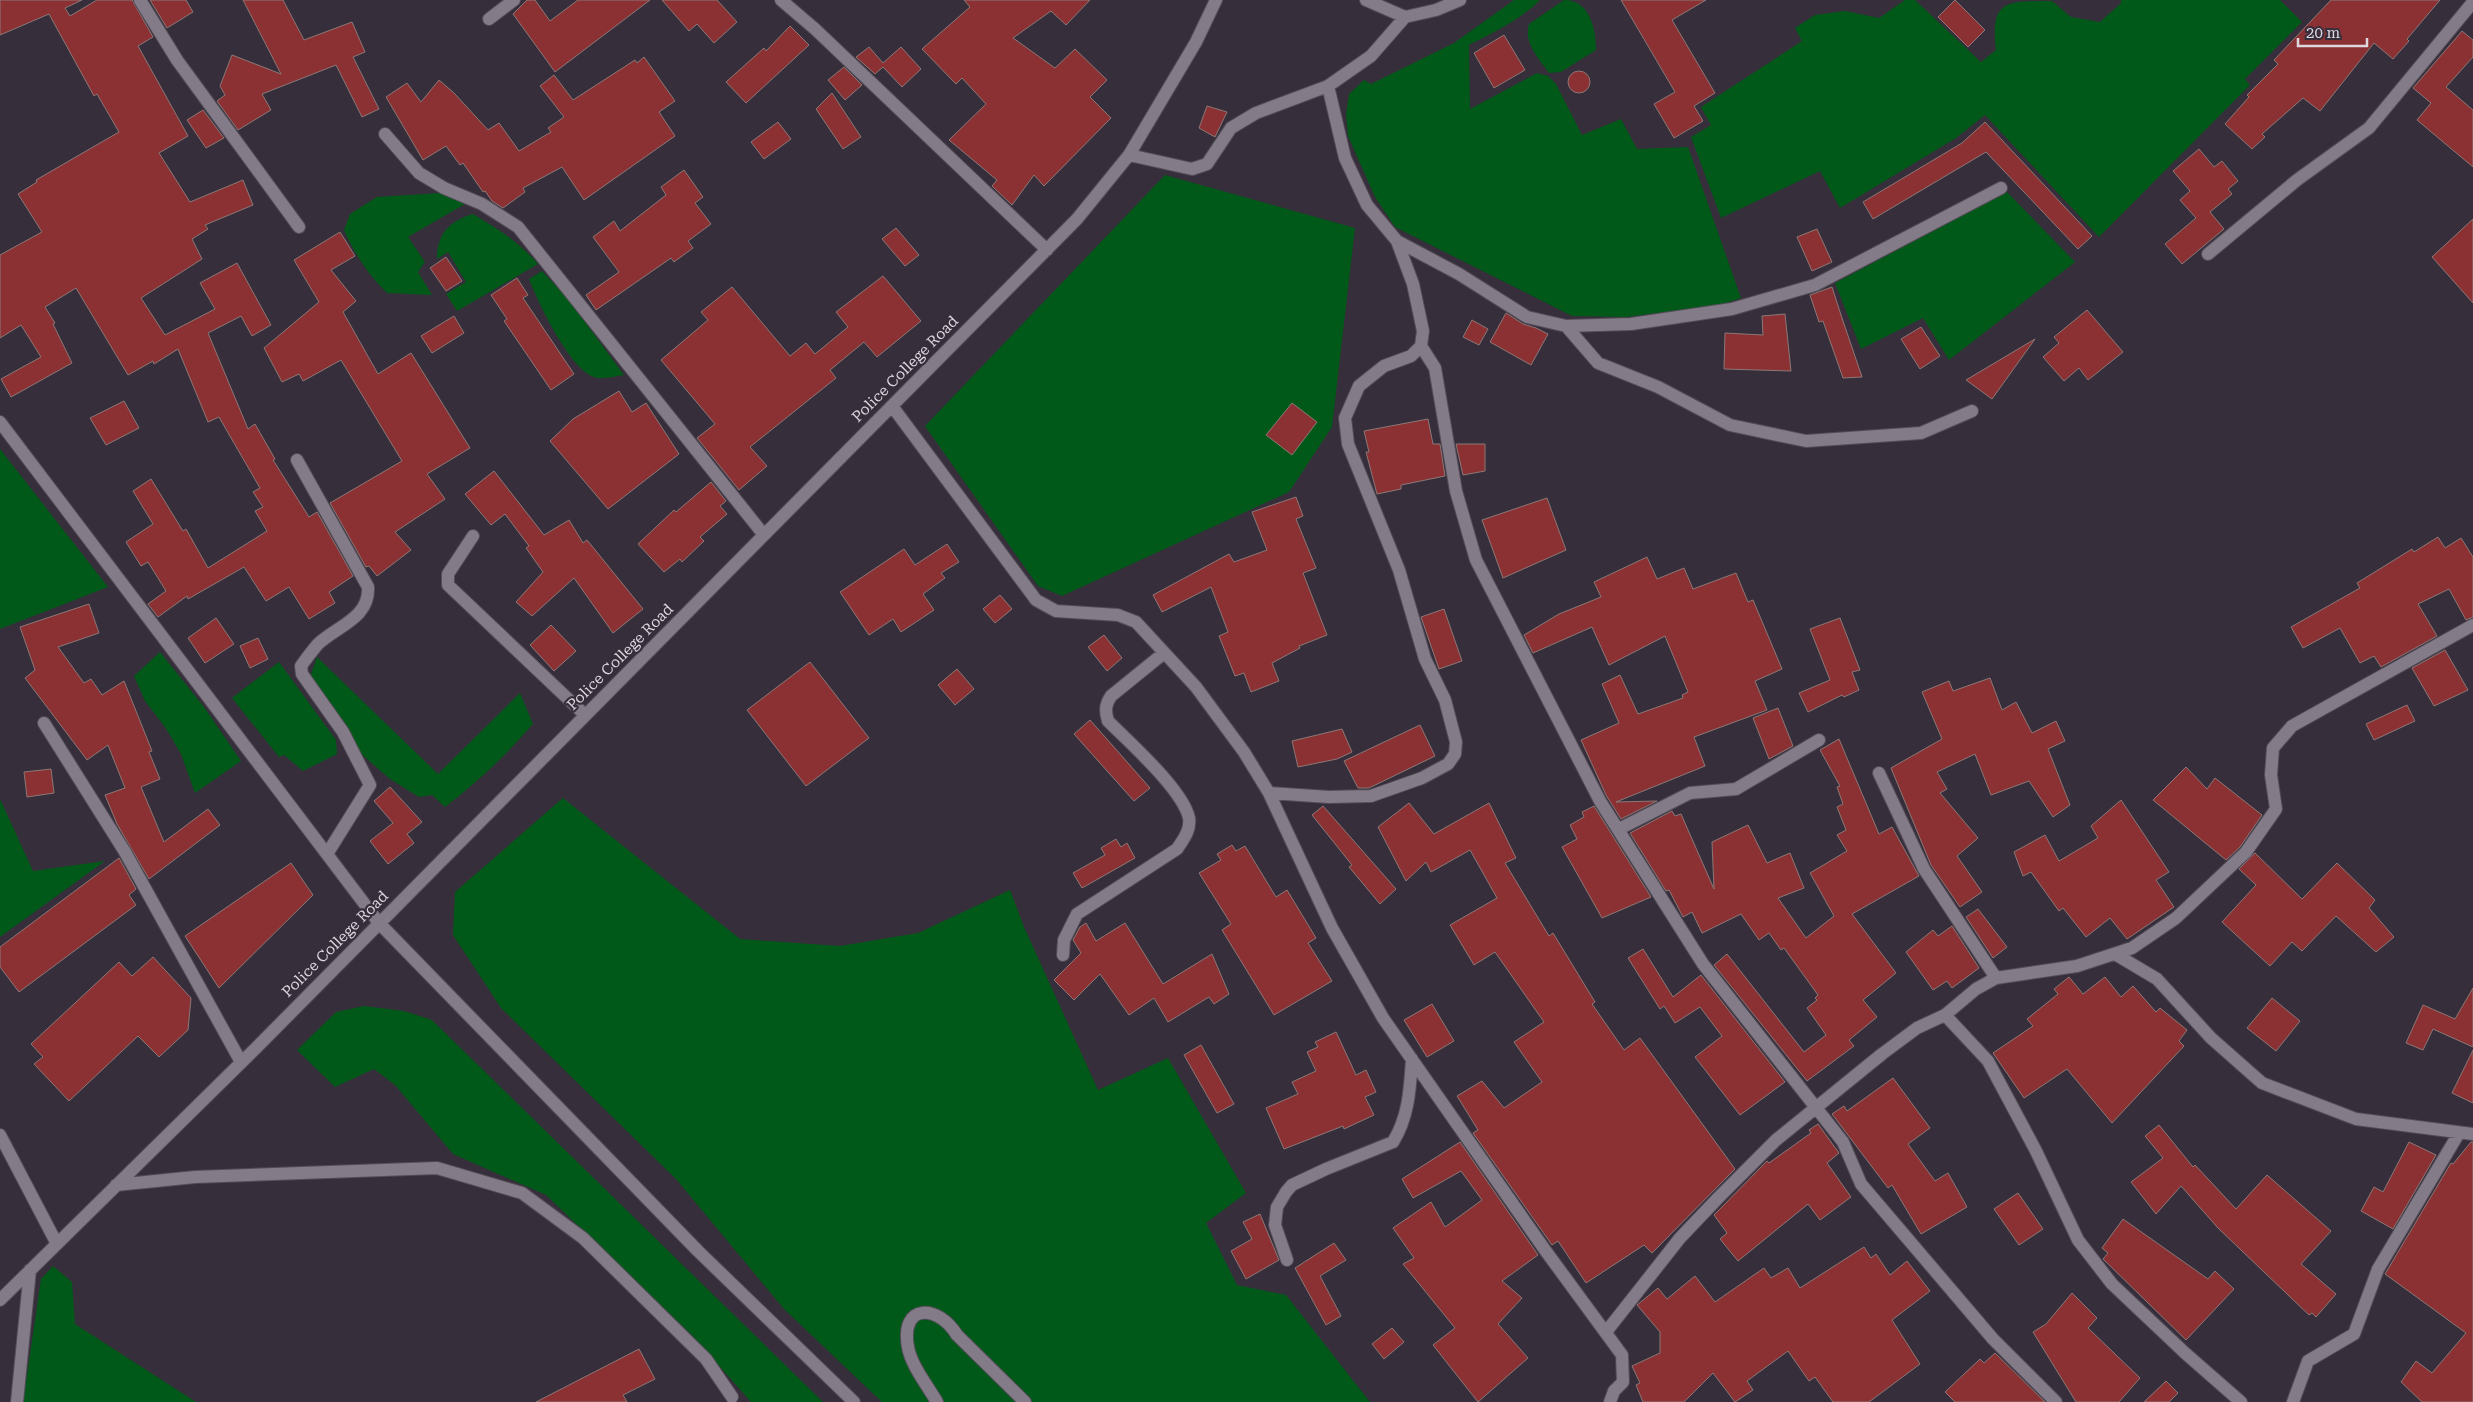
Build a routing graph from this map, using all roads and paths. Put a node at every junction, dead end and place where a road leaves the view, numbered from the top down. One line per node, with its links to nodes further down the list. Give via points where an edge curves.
1 (140, 0): 14 (street, via 177,60)
2 (514, 0): 9 (street)
3 (781, 0): 16 (street, via 815,28)
4 (1216, 0): 12 (street, Police College Road, via 1196,42)
5 (1366, 0): 8 (street)
6 (1460, 0): 8 (street)
7 (2473, 2): 17 (street, via 2369,128 2297,180)
8 (1405, 17): 10 (street, via 1370,56)
9 (489, 19)
10 (1328, 86): 12 (street, via 1256,113 1231,128 1207,164 1192,169); 15 (street, via 1345,158 1367,205)
11 (385, 134): 24 (street, via 419,173 482,204 518,227)
12 (1129, 155): 16 (street, Police College Road)
13 (2001, 188): 18 (street, via 1814,285 1732,309 1630,324)
14 (299, 227)
15 (1397, 241): 18 (street, via 1459,274 1527,317); 19 (street, via 1413,284 1423,331)
16 (1047, 250): 20 (street, Police College Road)
17 (2208, 254)
18 (1566, 326): 21 (street, via 1598,363 1658,388 1730,426 1806,441 1921,433)
19 (1421, 346): 32 (street, via 1411,356 1384,366 1358,386 1345,418 1348,444 1399,570 1425,658 1445,700 1456,742 1455,754 1448,764 1422,778 1370,796); 33 (street, via 1435,368 1456,491 1476,560 1600,801)
20 (892, 406): 24 (street, Police College Road); 27 (street, via 1036,600 1056,611 1118,615 1136,622)
21 (1972, 411)
22 (0, 422): 34 (street)
23 (297, 460): 34 (street, via 368,587 369,596 363,610 319,644 300,666 302,674 343,732 370,785)
24 (764, 535): 28 (street, Police College Road)
25 (473, 536): 28 (street, via 448,574 448,585)
26 (2473, 625): 36 (street, via 2292,726 2273,748 2270,775 2276,809 2246,852 2176,918 2132,948)
27 (1164, 653): 32 (street, via 1196,687 1244,752); 37 (street, via 1111,696 1105,704 1106,712 1108,721 1177,793 1189,818 1188,834 1177,849 1077,914 1068,929)
28 (585, 715): 35 (street, Police College Road)
29 (44, 723): 41 (street, via 125,852)
30 (1819, 740): 33 (street, via 1736,789 1690,793)
31 (1879, 772): 38 (street, via 1924,869)
32 (1269, 793): 40 (street, via 1332,928 1382,1018)
33 (1619, 829): 42 (street, via 1703,964)
34 (326, 854): 35 (street)
35 (378, 923): 41 (street, Police College Road); 54 (street, via 698,1251)
36 (2115, 954): 38 (street, via 2077,966); 43 (street, via 2157,979 2211,1038 2262,1083 2356,1119)
37 (1063, 955)
38 (1996, 978): 39 (street, via 1976,989)
39 (1944, 1015): 42 (street, via 1917,1028); 59 (street, via 1988,1061 2014,1106 2078,1240 2112,1284)
40 (1412, 1059): 48 (street, via 1410,1100 1394,1142 1292,1185 1286,1192 1278,1207 1275,1225); 51 (street)
41 (241, 1062): 46 (street, Police College Road)
42 (1816, 1106): 51 (street, via 1776,1140 1680,1238); 58 (street, via 1843,1142 1861,1184 1993,1339)
43 (2459, 1133): 44 (street); 60 (street, via 2378,1270 2354,1334 2308,1362)
44 (2473, 1134)
45 (0, 1135): 47 (street)
46 (116, 1185): 47 (street, Police College Road); 52 (street, via 195,1178 437,1168 522,1193 583,1238 706,1359)
47 (57, 1244): 49 (street, Police College Road)
48 (1287, 1260)
49 (30, 1270): 50 (street, Police College Road); 53 (street)
50 (0, 1300)
51 (1606, 1332): 57 (street, via 1622,1355 1624,1369 1623,1382 1614,1391)
52 (732, 1397)
53 (17, 1402)
54 (854, 1402)
55 (937, 1402): 56 (street, via 908,1348 910,1321 916,1314 927,1312 950,1324 957,1335)
56 (1025, 1402)
57 (1610, 1402)
58 (2056, 1402)
59 (2241, 1402)
60 (2293, 1402)

